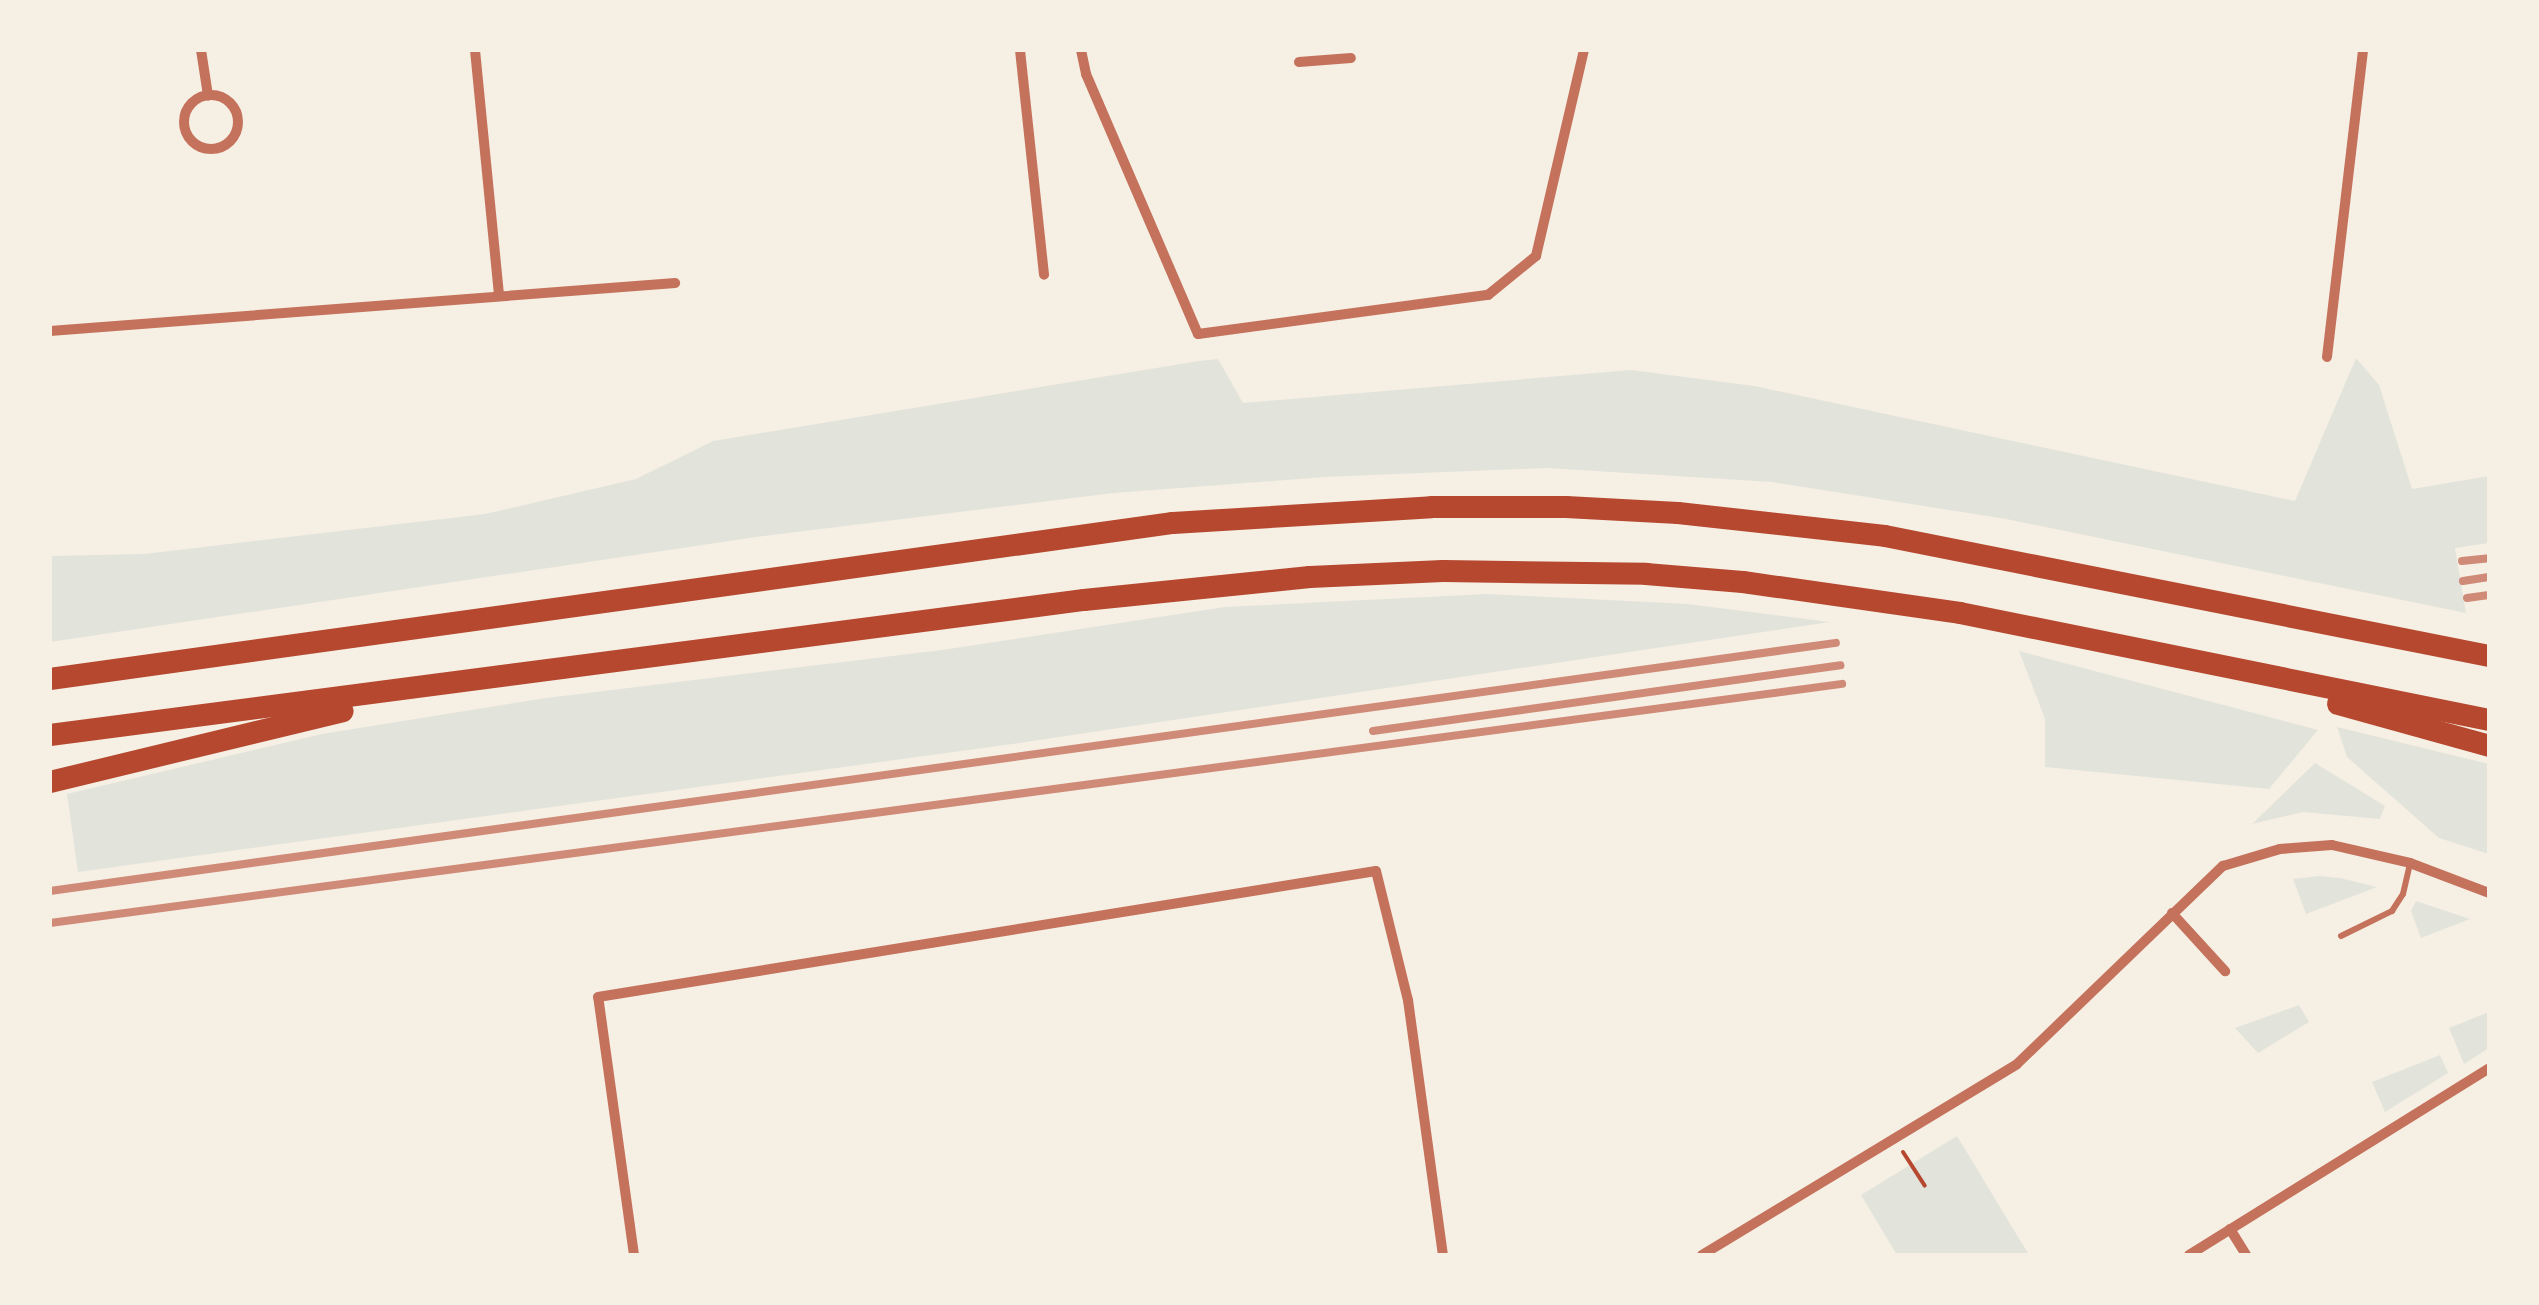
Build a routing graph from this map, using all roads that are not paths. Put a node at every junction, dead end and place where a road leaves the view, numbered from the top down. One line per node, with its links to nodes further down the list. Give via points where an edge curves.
1 (201, 50): 10 (street)
2 (475, 50): 13 (street)
3 (1020, 50): 11 (street)
4 (1080, 50): 5 (street, via 1198,334 1488,296 1536,256)
5 (1584, 50)
6 (2363, 50): 15 (street)
7 (1324, 55): 8 (street); 9 (street)
8 (1352, 58)
9 (1299, 62)
10 (208, 94): 10 (street, via 224,98 238,119 229,142 214,149 196,144 184,130 191,103)
11 (1044, 274)
12 (676, 282): 13 (street)
13 (499, 293): 14 (street)
14 (50, 331)
15 (2326, 357)
16 (2489, 656): 18 (highway, via 1885,536 1678,513 1432,507 1172,522)
17 (2189, 658): 19 (highway, via 1960,613 1743,582 1443,571 1140,593); 20 (highway); 22 (highway)
18 (50, 679)
19 (449, 686): 21 (highway); 23 (highway)
20 (2489, 720)
21 (50, 736)
22 (2489, 746)
23 (50, 782)
24 (2410, 864): 25 (street); 26 (street, via 2305,845 2222,866); 27 (lane, via 2392,911)
25 (2489, 892)
26 (2172, 914): 28 (street); 33 (street, via 2017,1064)
27 (2342, 936)
28 (2225, 971)
29 (2489, 1068): 30 (street)
30 (2230, 1229): 34 (street); 35 (street)
31 (634, 1255): 32 (street, via 598,997 1376,872 1408,1000)
32 (1443, 1255)
33 (1702, 1255)
34 (2189, 1255)
35 (2246, 1255)

